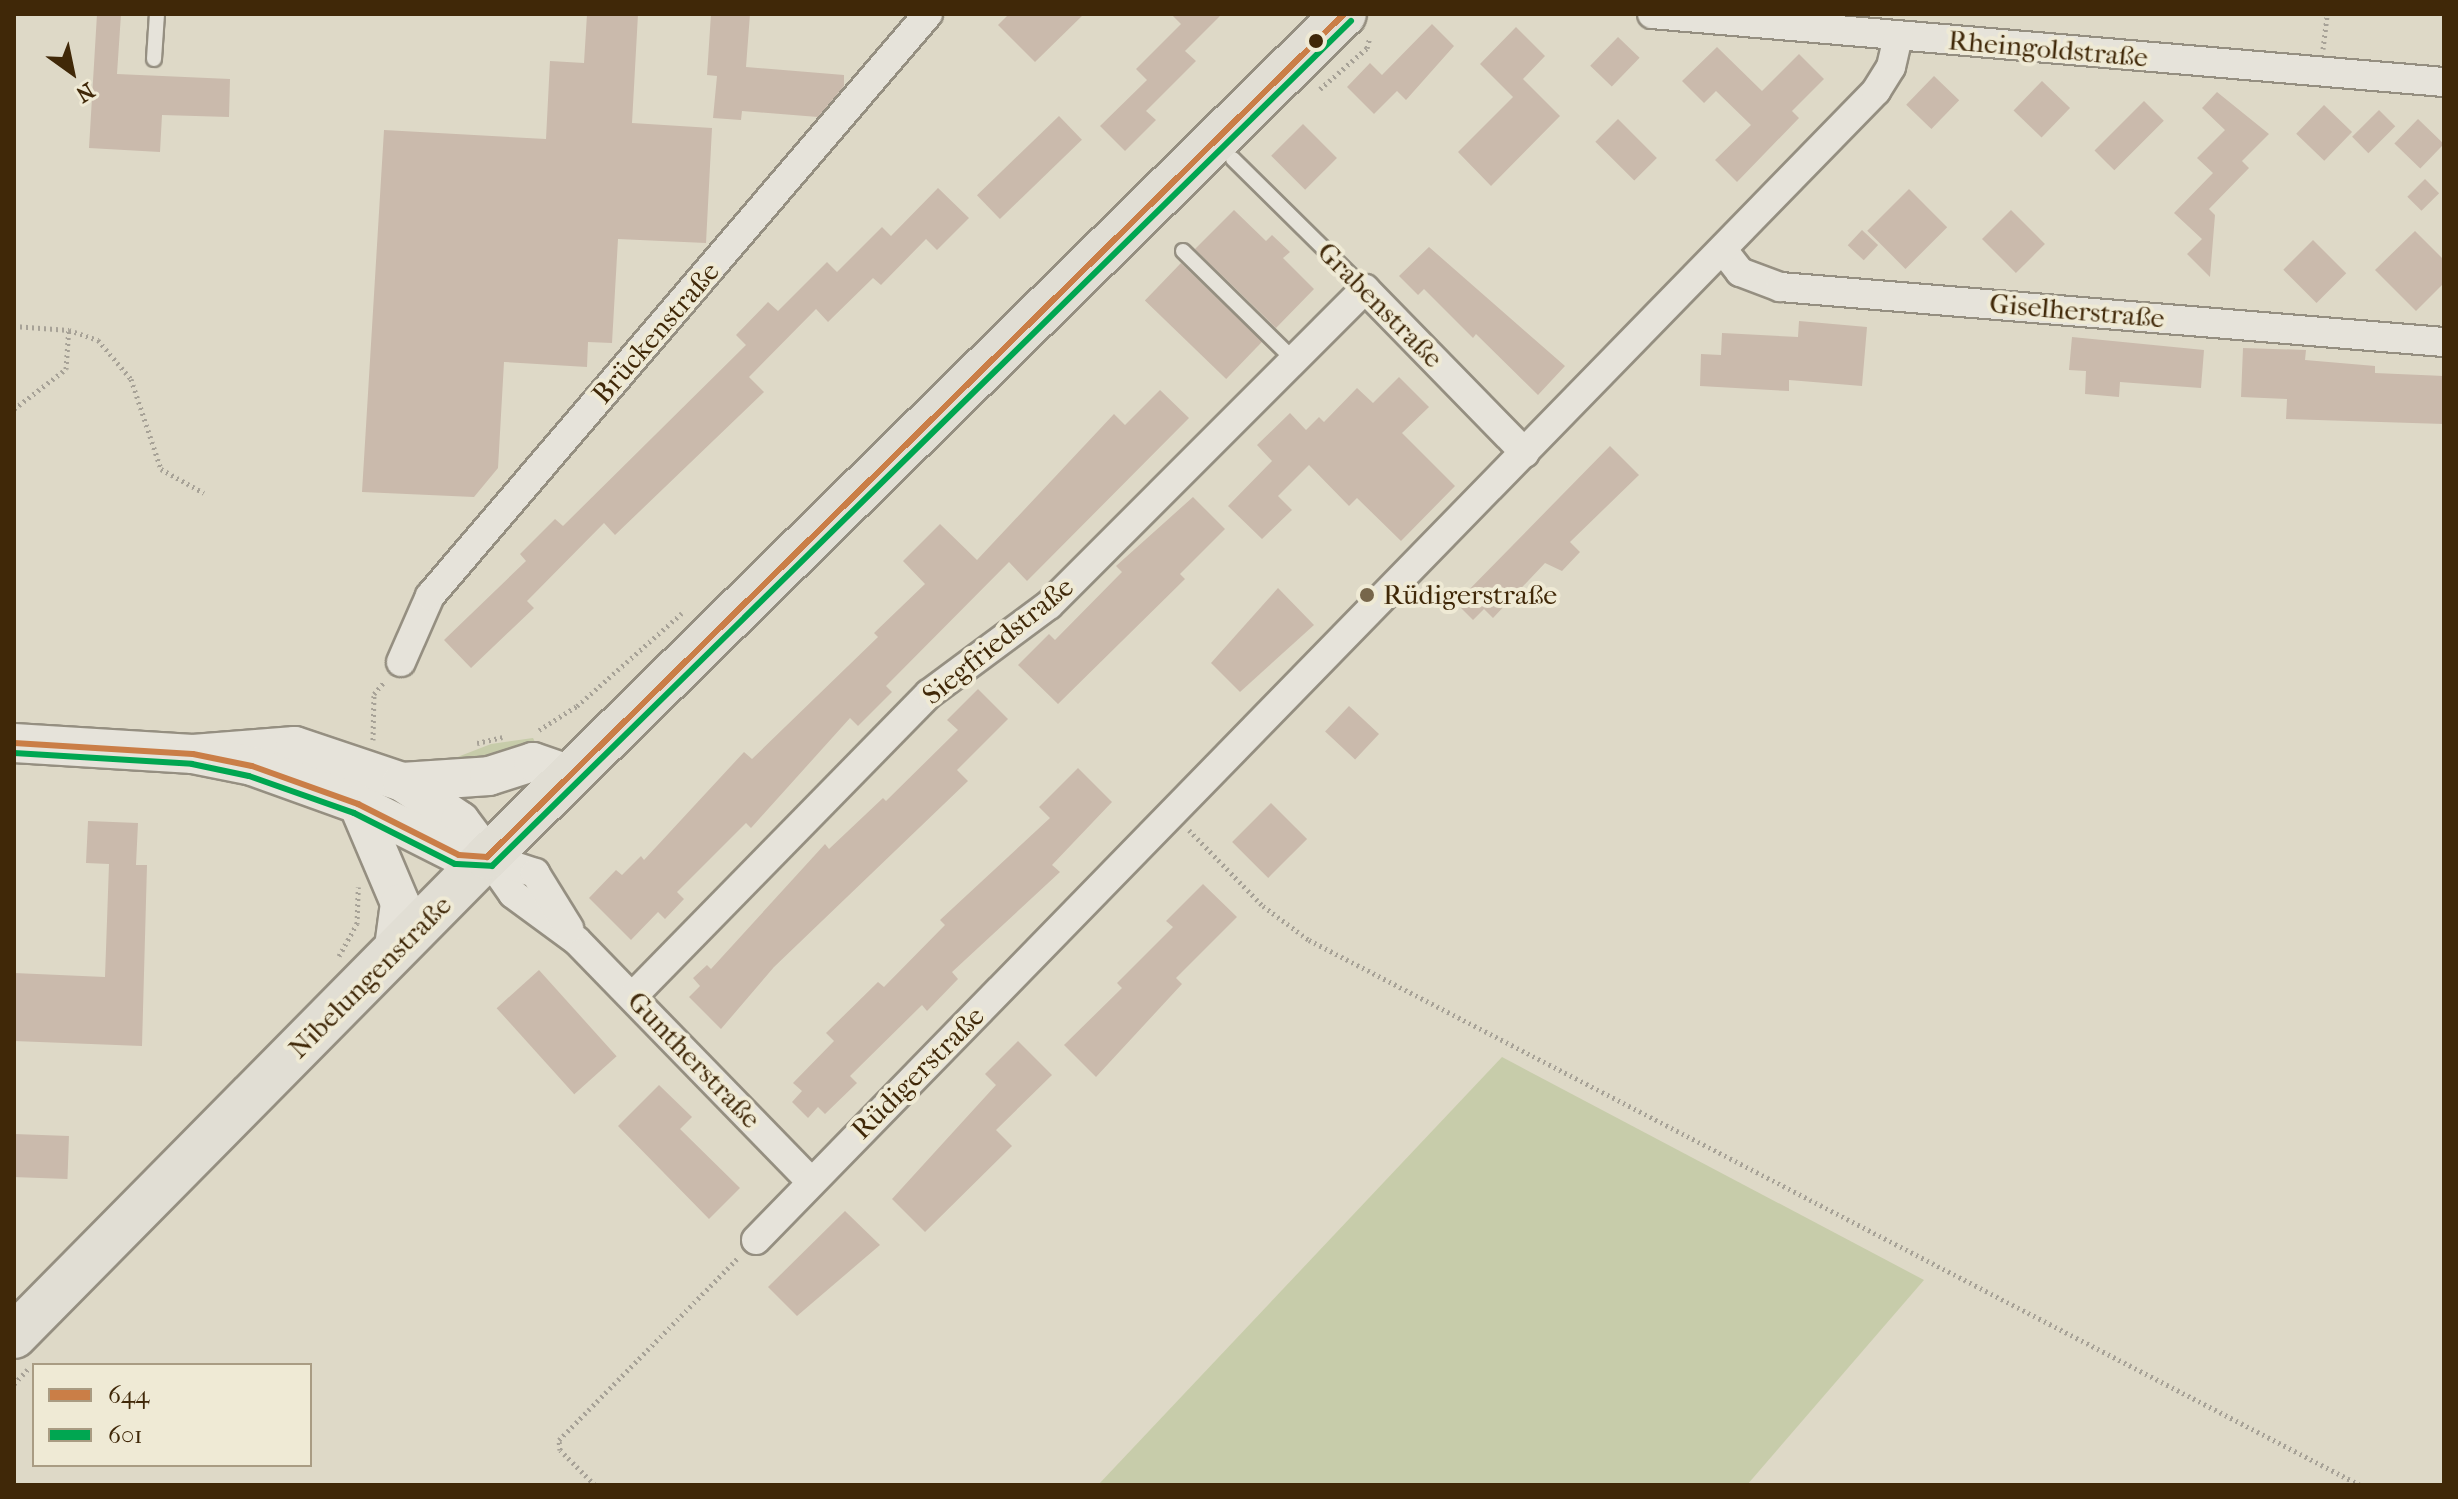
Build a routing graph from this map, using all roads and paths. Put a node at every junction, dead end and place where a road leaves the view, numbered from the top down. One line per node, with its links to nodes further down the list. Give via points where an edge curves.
1 (157, 14): 6 (lane)
2 (928, 14): 19 (street, Brückenstraße, via 430,596)
3 (1344, 14): 23 (main road, Nibelungenstraße)
4 (1652, 14): 5 (street, Rheingoldstraße)
5 (1898, 36): 7 (street, Rheingoldstraße); 9 (street, Rüdigerstraße, via 1891,67 1876,91)
6 (154, 59)
7 (2444, 82)
8 (1233, 159): 11 (lane, Grabenstraße)
9 (1723, 250): 14 (street, Giselherstraße, via 1740,272 1780,287); 17 (street, Rüdigerstraße)
10 (1183, 251): 15 (lane)
11 (1365, 289): 15 (street, Siegfriedstraße); 17 (street, Grabenstraße)
12 (14, 326): 13 (path)
13 (69, 330): 16 (path, via 66,369); 18 (path, via 98,340 131,379 161,469)
14 (2444, 342)
15 (1294, 360): 29 (street, Siegfriedstraße, via 1049,605 929,694)
16 (14, 409)
17 (1525, 453): 26 (street, Rüdigerstraße)
18 (204, 493)
19 (401, 662): 21 (path, via 374,694)
20 (14, 743): 22 (main road)
21 (373, 746)
22 (193, 754): 24 (main road, via 295,746); 25 (main road, via 252,766)
23 (570, 775): 24 (main road, via 533,762 472,779); 27 (main road, Nibelungenstraße)
24 (402, 782): 27 (main road, via 475,834)
25 (358, 804): 27 (main road, via 459,855); 28 (main road, via 400,903)
26 (1175, 815): 30 (street, Rüdigerstraße); 34 (path, via 1263,906 1309,940)
27 (487, 857): 28 (main road, Nibelungenstraße); 29 (street, Guntherstraße, via 513,894 577,941)
28 (393, 955): 32 (main road, Nibelungenstraße)
29 (633, 996): 30 (street, Guntherstraße)
30 (810, 1181): 31 (street, Rüdigerstraße)
31 (756, 1240): 33 (path, via 559,1440 560,1450)
32 (14, 1336)
33 (595, 1485)
34 (2360, 1485)

